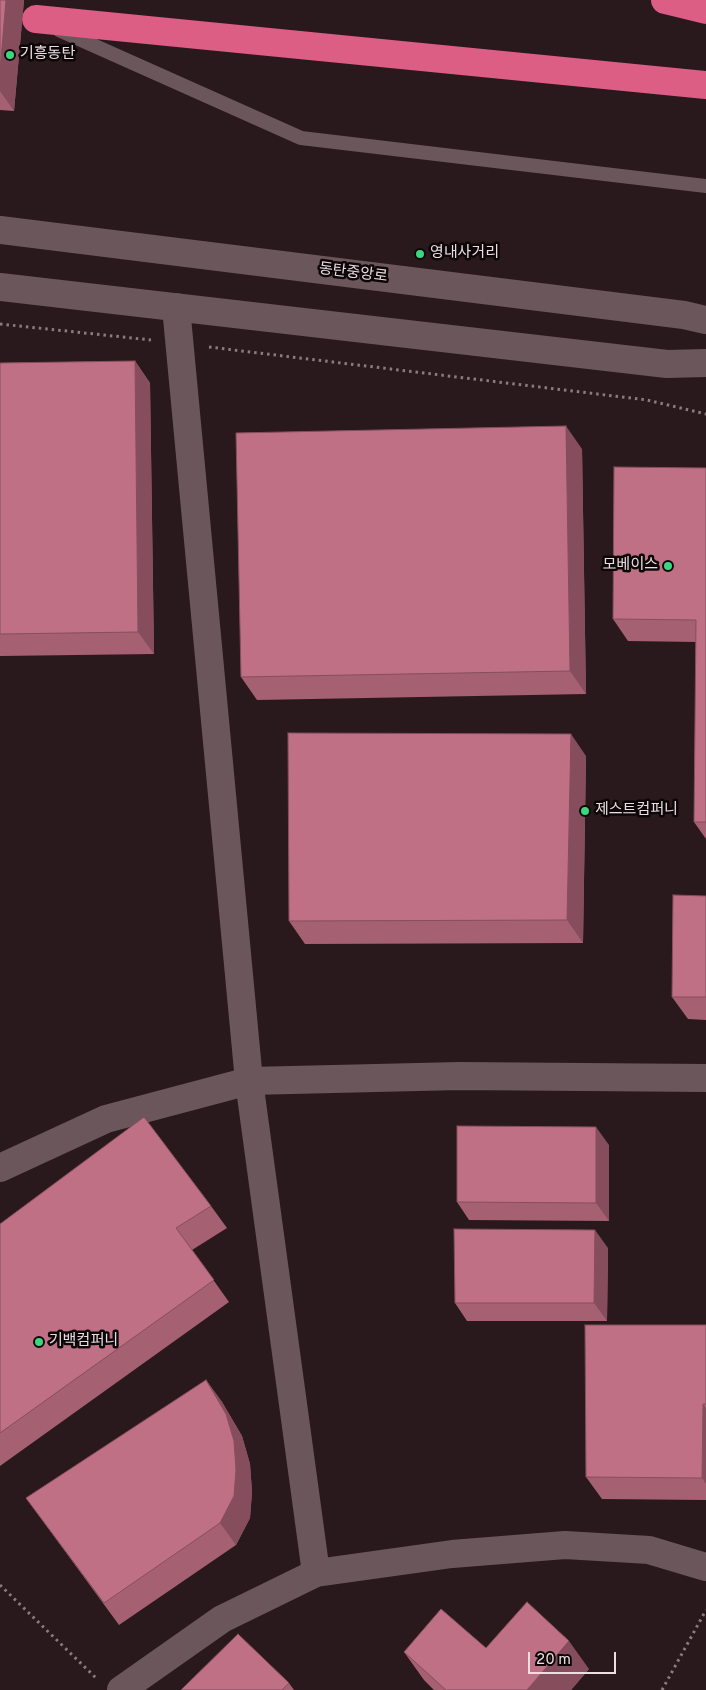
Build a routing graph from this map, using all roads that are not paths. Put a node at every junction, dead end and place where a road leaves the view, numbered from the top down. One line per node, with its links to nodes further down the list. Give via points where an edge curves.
1 (665, 0): 2 (highway)
2 (706, 10)
3 (36, 19): 4 (highway); 5 (lane, via 301,138)
4 (706, 85)
5 (706, 186)
6 (0, 230): 9 (street, 동탄중앙로, via 684,314)
7 (0, 287): 8 (street)
8 (176, 307): 10 (street, via 668,364); 12 (street)
9 (706, 320)
10 (706, 363)
11 (706, 1078): 12 (street, via 460,1076)
12 (249, 1081): 13 (street, via 106,1119); 15 (street)
13 (0, 1168)
14 (706, 1568): 15 (street, via 649,1550 565,1545 452,1554)
15 (316, 1572): 16 (street, via 222,1620)
16 (111, 1687)

